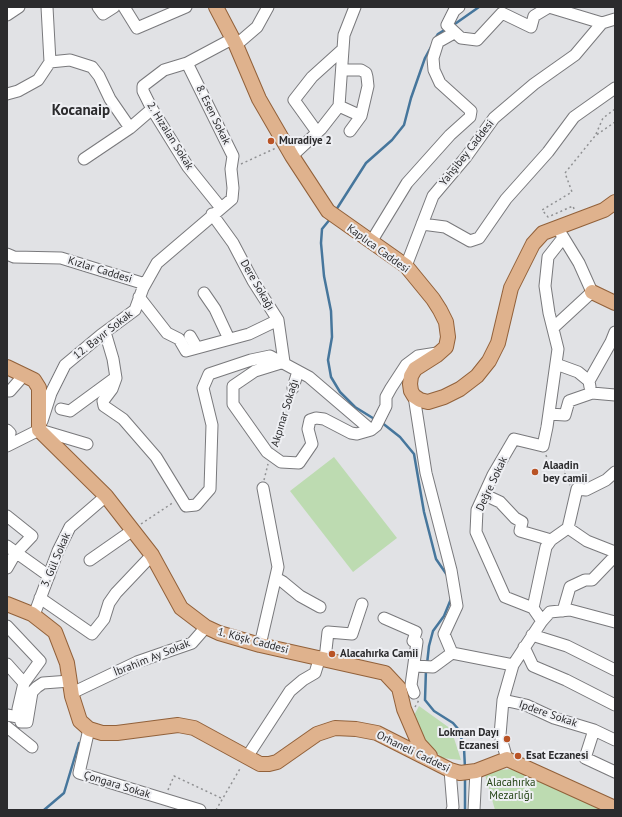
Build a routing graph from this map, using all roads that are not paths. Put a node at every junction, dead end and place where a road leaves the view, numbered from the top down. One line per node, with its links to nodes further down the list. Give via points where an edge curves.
1 (19, 7): 11 (street)
2 (47, 7): 17 (street)
3 (98, 7): 4 (street, via 103,14)
4 (114, 7)
5 (124, 7): 6 (street, via 137,28)
6 (186, 7)
7 (216, 7): 15 (main road, Kaplıca Caddesi)
8 (268, 7): 15 (street, 2. Hızalan Sokak, via 257,27)
9 (354, 7): 16 (street, via 344,35)
10 (459, 7): 14 (street, via 454,11)
11 (7, 15)
12 (615, 20): 13 (street)
13 (602, 23): 14 (street, via 550,7 534,16 531,27 502,13 477,40 461,38); 26 (street, Yahşibey Caddesi, via 575,55 534,84)
14 (451, 29): 25 (street, via 438,42 433,58 434,70 440,83 471,111)
15 (234, 42): 18 (street, 2. Hızalan Sokak); 30 (main road, Kaplıca Caddesi, via 260,99)
16 (343, 49): 19 (street); 29 (street, via 312,77 294,100)
17 (50, 62): 21 (street, via 38,80); 27 (street, via 70,60 92,67)
18 (187, 62): 23 (street, 2. Hızalan Sokak, via 164,70 143,86); 33 (street, 8. Esen Sokak, via 233,156 232,199)
19 (342, 70): 22 (street); 24 (street, via 361,70 366,73 368,86)
20 (615, 88): 34 (street, via 574,117 548,152 506,199 479,238 470,241 445,228)
21 (7, 94)
22 (339, 106): 24 (street); 29 (street)
23 (152, 109): 27 (street); 33 (street, 2. Hızalan Sokak)
24 (361, 116): 28 (street)
25 (470, 117): 26 (street); 36 (street, via 407,183)
26 (488, 126): 34 (street, Yahşibey Caddesi, via 433,196)
27 (130, 128): 31 (street)
28 (350, 131)
29 (317, 132): 30 (street)
30 (288, 150): 36 (main road, Kaplıca Caddesi, via 328,211)
31 (84, 159)
32 (615, 202): 35 (main road, via 604,210 579,219)
33 (217, 211): 39 (street, 12. Bayır Sokak, via 158,263); 44 (street, Dere Sokağı, via 253,282)
34 (422, 224): 38 (street, Yahşibey Caddesi)
35 (560, 232): 40 (street); 45 (street, via 548,256 545,286); 63 (main road, via 543,233 533,244 511,288 498,343 489,361 477,376 444,397 428,402)
36 (371, 242): 38 (main road, Kaplıca Caddesi)
37 (7, 254): 39 (street, Kızlar Caddesi, via 14,257 61,258)
38 (406, 266): 51 (main road, Kaplıca Caddesi, via 433,299 446,322 448,337 446,347)
39 (145, 284): 42 (street, 12. Bayır Sokak)
40 (592, 292): 43 (main road); 45 (street)
41 (204, 293): 49 (street, via 215,309)
42 (139, 297): 46 (street, 12. Bayır Sokak, via 134,310); 50 (street, via 167,333 179,339 186,351)
43 (615, 303)
44 (278, 320): 49 (street, via 249,334); 52 (street, Dere Sokağı)
45 (553, 328): 53 (street, via 558,349)
46 (104, 332): 57 (street); 68 (street, 12. Bayır Sokak, via 65,365 50,393)
47 (615, 332): 58 (street, via 612,342)
48 (190, 336): 50 (street)
49 (229, 340): 50 (street)
50 (197, 348)
51 (442, 351): 63 (main road, via 415,369 410,384); 66 (street, via 418,356 406,365 388,392 386,406)
52 (284, 362): 55 (street); 57 (street, via 270,356 209,374 203,388 212,425 210,489 196,504 186,506 156,457 123,419 104,406 103,401); 66 (street, via 255,371 233,386 233,404 270,459 299,463 312,444 308,424 316,418 357,434)
53 (556, 364): 58 (street, via 578,372); 65 (street)
54 (7, 367): 56 (main road)
55 (298, 371): 59 (street, Akpınar Sokağı); 66 (street)
56 (24, 375): 60 (street, via 10,391); 68 (main road, via 34,380 39,388)
57 (116, 378): 64 (street, via 70,411)
58 (589, 381): 61 (street)
59 (293, 388)
60 (7, 390)
61 (592, 393): 62 (street); 65 (street, via 569,400 565,415)
62 (615, 395)
63 (414, 396): 103 (street, via 426,473 451,570 457,606 444,634)
64 (61, 410)
65 (549, 414): 74 (street, Değre Sokak, via 543,446 514,439)
66 (376, 425)
67 (7, 430): 69 (street, via 10,433)
68 (39, 430): 70 (street); 71 (street); 75 (main road, 1. Köşk Caddesi)
69 (7, 439)
70 (87, 444)
71 (7, 446)
72 (615, 472): 77 (street, via 606,480 586,490 577,489)
73 (264, 488): 87 (street, via 278,567)
74 (485, 495): 79 (street, via 500,502 514,518 522,522 520,531); 92 (street, Değre Sokak, via 478,510 476,532 505,597)
75 (106, 496): 78 (main road, 1. Köşk Caddesi); 86 (street, 3. Gül Sokak, via 70,527)
76 (7, 516): 80 (street, via 32,536)
77 (568, 528): 79 (street); 81 (street, via 587,541)
78 (132, 530): 82 (main road, 1. Köşk Caddesi); 84 (street)
79 (551, 540): 92 (street, via 546,547)
80 (11, 550): 85 (street); 86 (street)
81 (615, 552)
82 (152, 555): 88 (street, via 116,593 109,603 104,619 92,634); 99 (main road, 1. Köşk Caddesi, via 181,608)
83 (615, 556): 93 (street, via 592,580 585,580 570,587)
84 (90, 560)
85 (7, 568)
86 (49, 576): 88 (street, 3. Gül Sokak)
87 (276, 578): 91 (street, via 300,596); 101 (street)
88 (40, 598): 94 (street, 3. Gül Sokak)
89 (7, 604): 94 (main road)
90 (362, 604): 104 (street, via 352,634 328,632)
91 (320, 606)
92 (533, 608): 96 (street)
93 (563, 611): 96 (street, via 550,612); 97 (street, via 570,610)
94 (34, 615): 110 (main road, via 55,632)
95 (384, 618): 107 (street, via 416,632 414,641 417,642)
96 (542, 621): 100 (street)
97 (615, 622)
98 (7, 626): 109 (street, via 40,661)
99 (206, 627): 101 (main road, 1. Köşk Caddesi); 110 (street, İbrahim Ay Sokak, via 192,643)
100 (532, 635): 102 (street); 108 (street, via 567,646)
101 (260, 644): 104 (main road, 1. Köşk Caddesi)
102 (524, 647): 106 (street); 113 (street, via 533,666)
103 (452, 653): 106 (street); 107 (street, via 434,668)
104 (323, 658): 119 (street, via 315,673 290,691); 121 (main road, 1. Köşk Caddesi, via 385,673 399,688 404,709 419,744)
105 (7, 664): 109 (street)
106 (513, 665): 112 (street)
107 (417, 666): 111 (street, via 411,685)
108 (615, 670)
109 (24, 683): 114 (street, via 18,709)
110 (71, 687): 114 (street, via 43,683 32,692); 116 (main road, via 80,721)
111 (414, 692)
112 (503, 700): 117 (street, Ipdere Sokak, via 526,705 554,718); 120 (street, via 500,735)
113 (615, 705)
114 (19, 719): 115 (street, via 32,747)
115 (7, 727)
116 (89, 729): 119 (main road, Orhaneli Caddesi, via 117,732 178,725 194,728); 126 (street, Çongara Sokak, via 79,773)
117 (594, 730): 118 (street, Ipdere Sokak); 124 (street, via 585,758)
118 (615, 740)
119 (247, 757): 121 (main road, Orhaneli Caddesi, via 260,764 277,762 317,734 342,728 377,733)
120 (508, 759): 122 (main road, Orhaneli Caddesi); 125 (main road)
121 (434, 761): 123 (main road, Orhaneli Caddesi)
122 (476, 771): 123 (main road, Orhaneli Caddesi); 128 (street)
123 (455, 772): 127 (street)
124 (615, 772)
125 (615, 808)
126 (200, 810)
127 (452, 810)
128 (474, 810)

